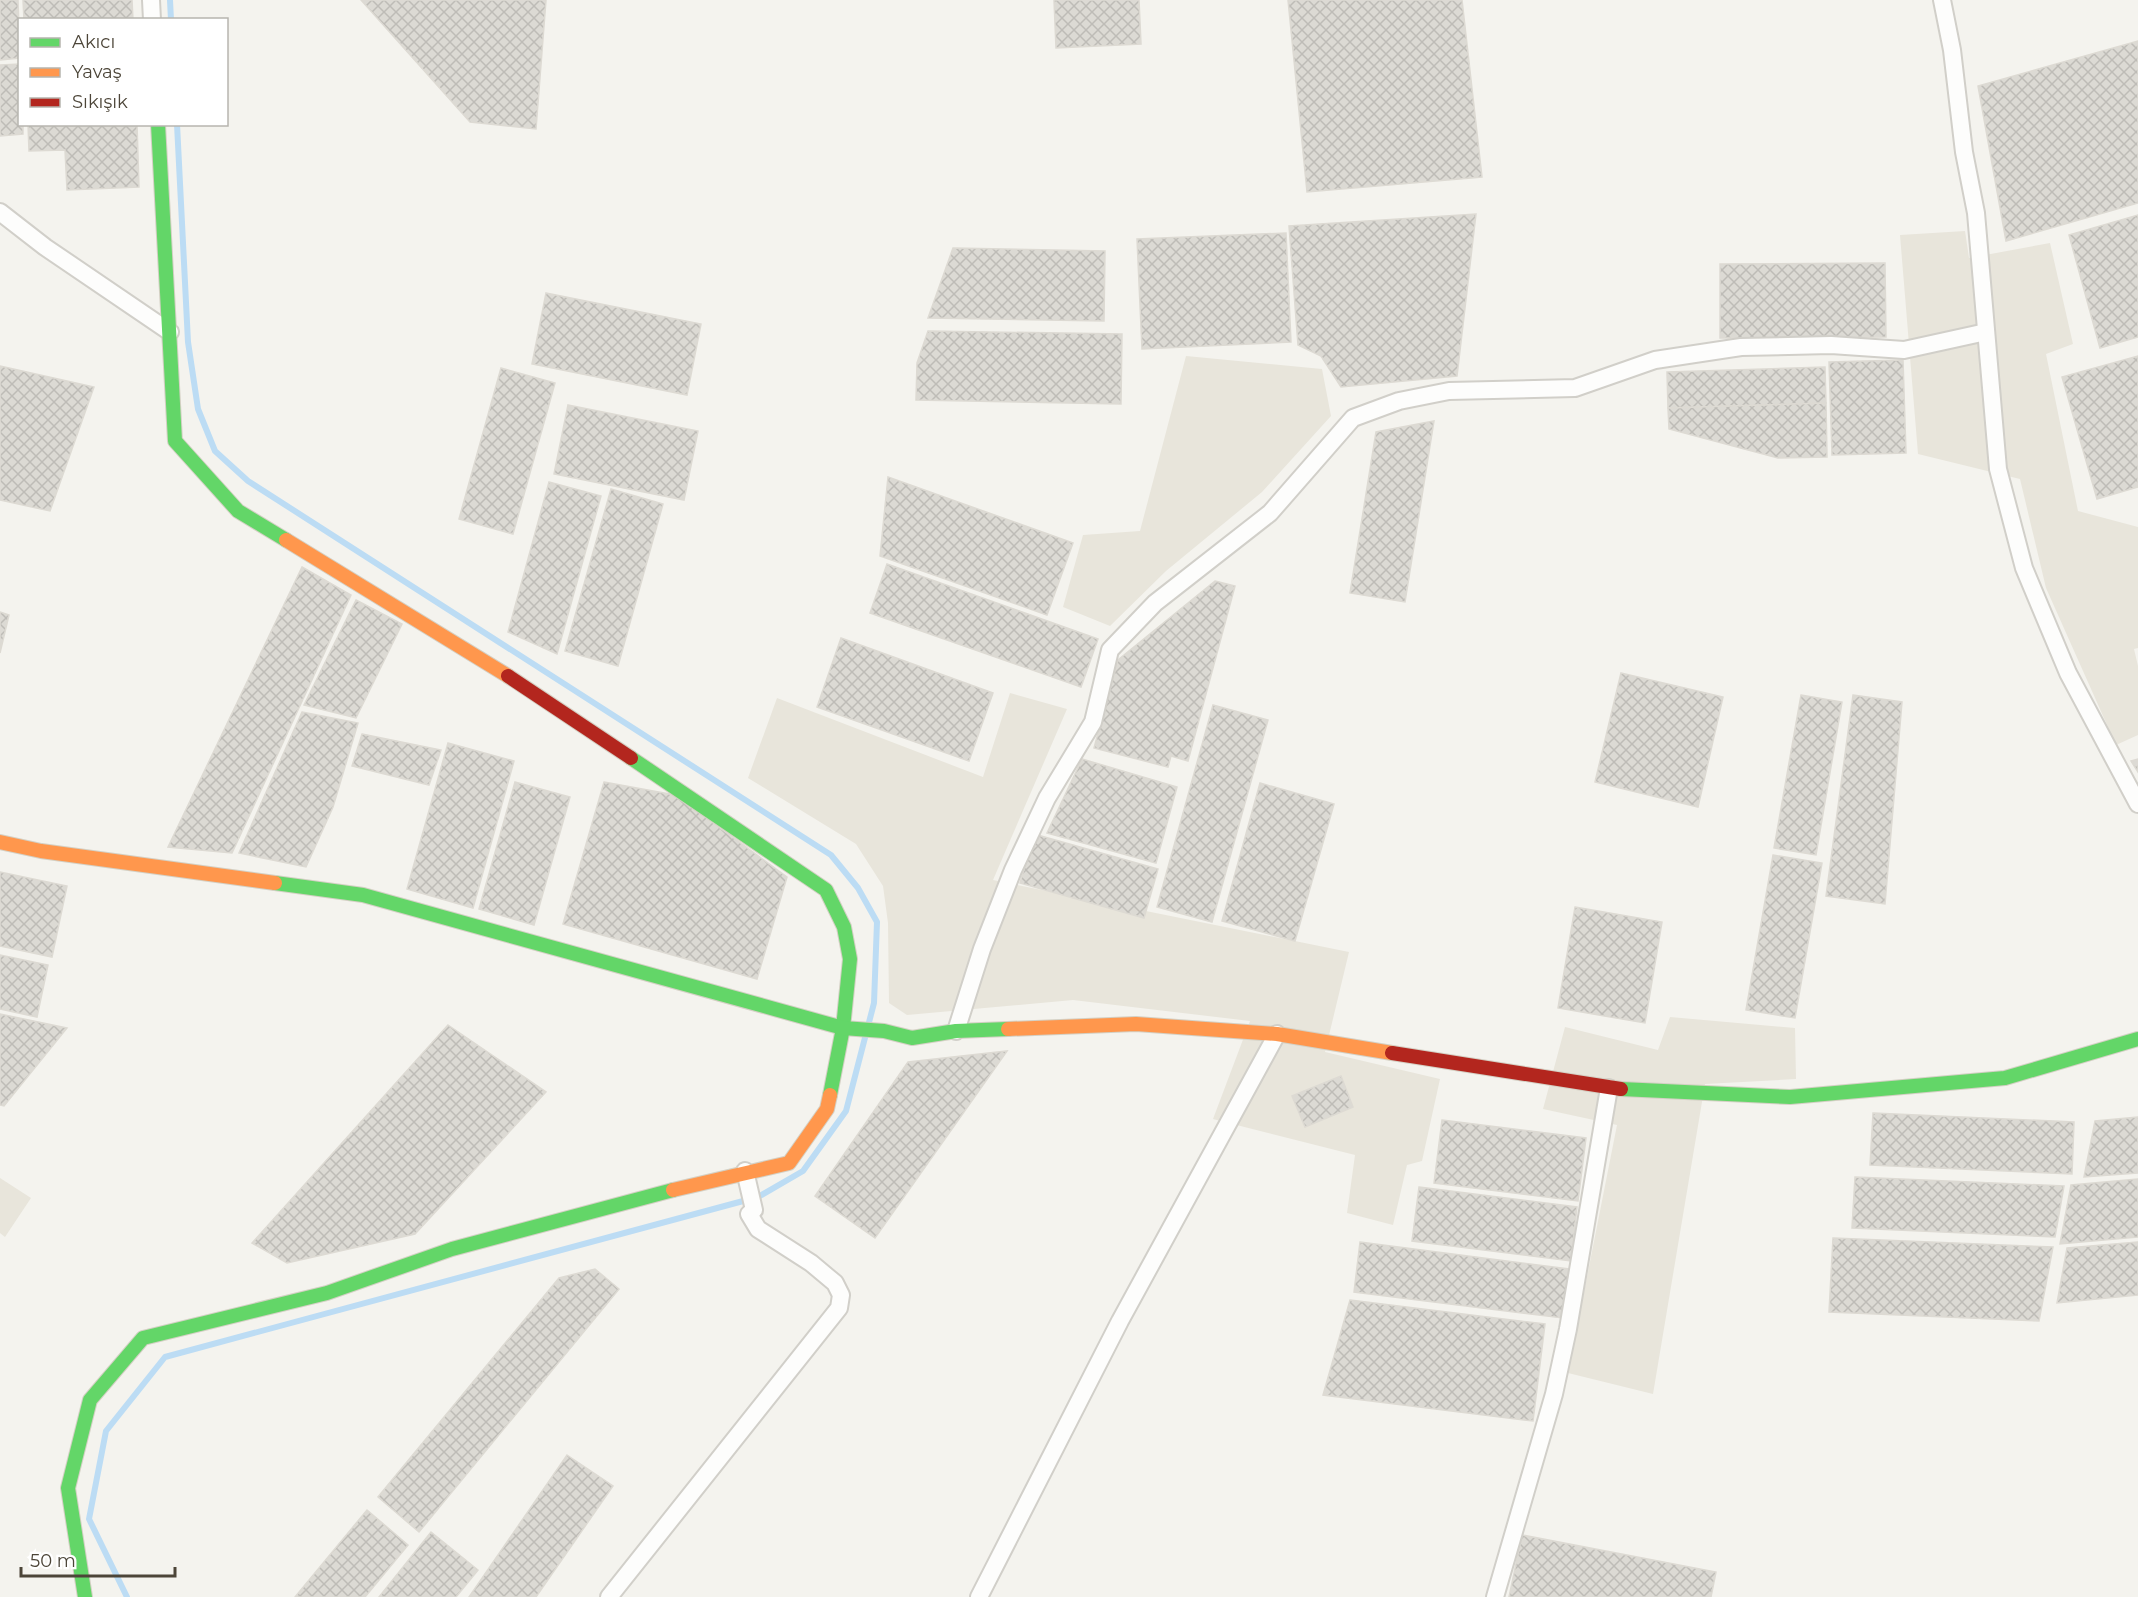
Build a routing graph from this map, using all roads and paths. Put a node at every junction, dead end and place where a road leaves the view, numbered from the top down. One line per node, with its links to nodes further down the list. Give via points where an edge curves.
1 (151, 0): 3 (street)
2 (1942, 0): 7 (street, via 1976,213)
3 (152, 18)
4 (158, 126): 6 (street)
5 (0, 212): 6 (street)
6 (170, 332): 10 (street, via 175,441 237,512 538,695 826,890 844,927 850,959)
7 (1986, 332): 8 (street, via 1998,469 2024,568 2068,673); 11 (street, via 1904,350 1831,345 1741,346 1655,360 1575,388 1449,391 1398,401 1353,418 1270,513 1155,603 1110,650 1093,722 1047,798 1013,870)
8 (2138, 804)
9 (0, 842): 10 (street, via 363,895)
10 (848, 1028): 11 (street, via 912,1038); 15 (street, via 827,1109 789,1163)
11 (956, 1031): 12 (street, via 1136,1024)
12 (1277, 1034): 14 (street); 18 (street, via 1120,1321)
13 (2138, 1039): 14 (street, via 2005,1078 1790,1097)
14 (1609, 1088): 19 (street, via 1556,1383)
15 (746, 1179): 16 (street, via 452,1249 327,1293 143,1338 90,1400 68,1488); 17 (street, via 753,1210 749,1214 758,1229 835,1283 841,1295 839,1308)
16 (85, 1597)
17 (609, 1597)
18 (979, 1597)
19 (1495, 1597)

